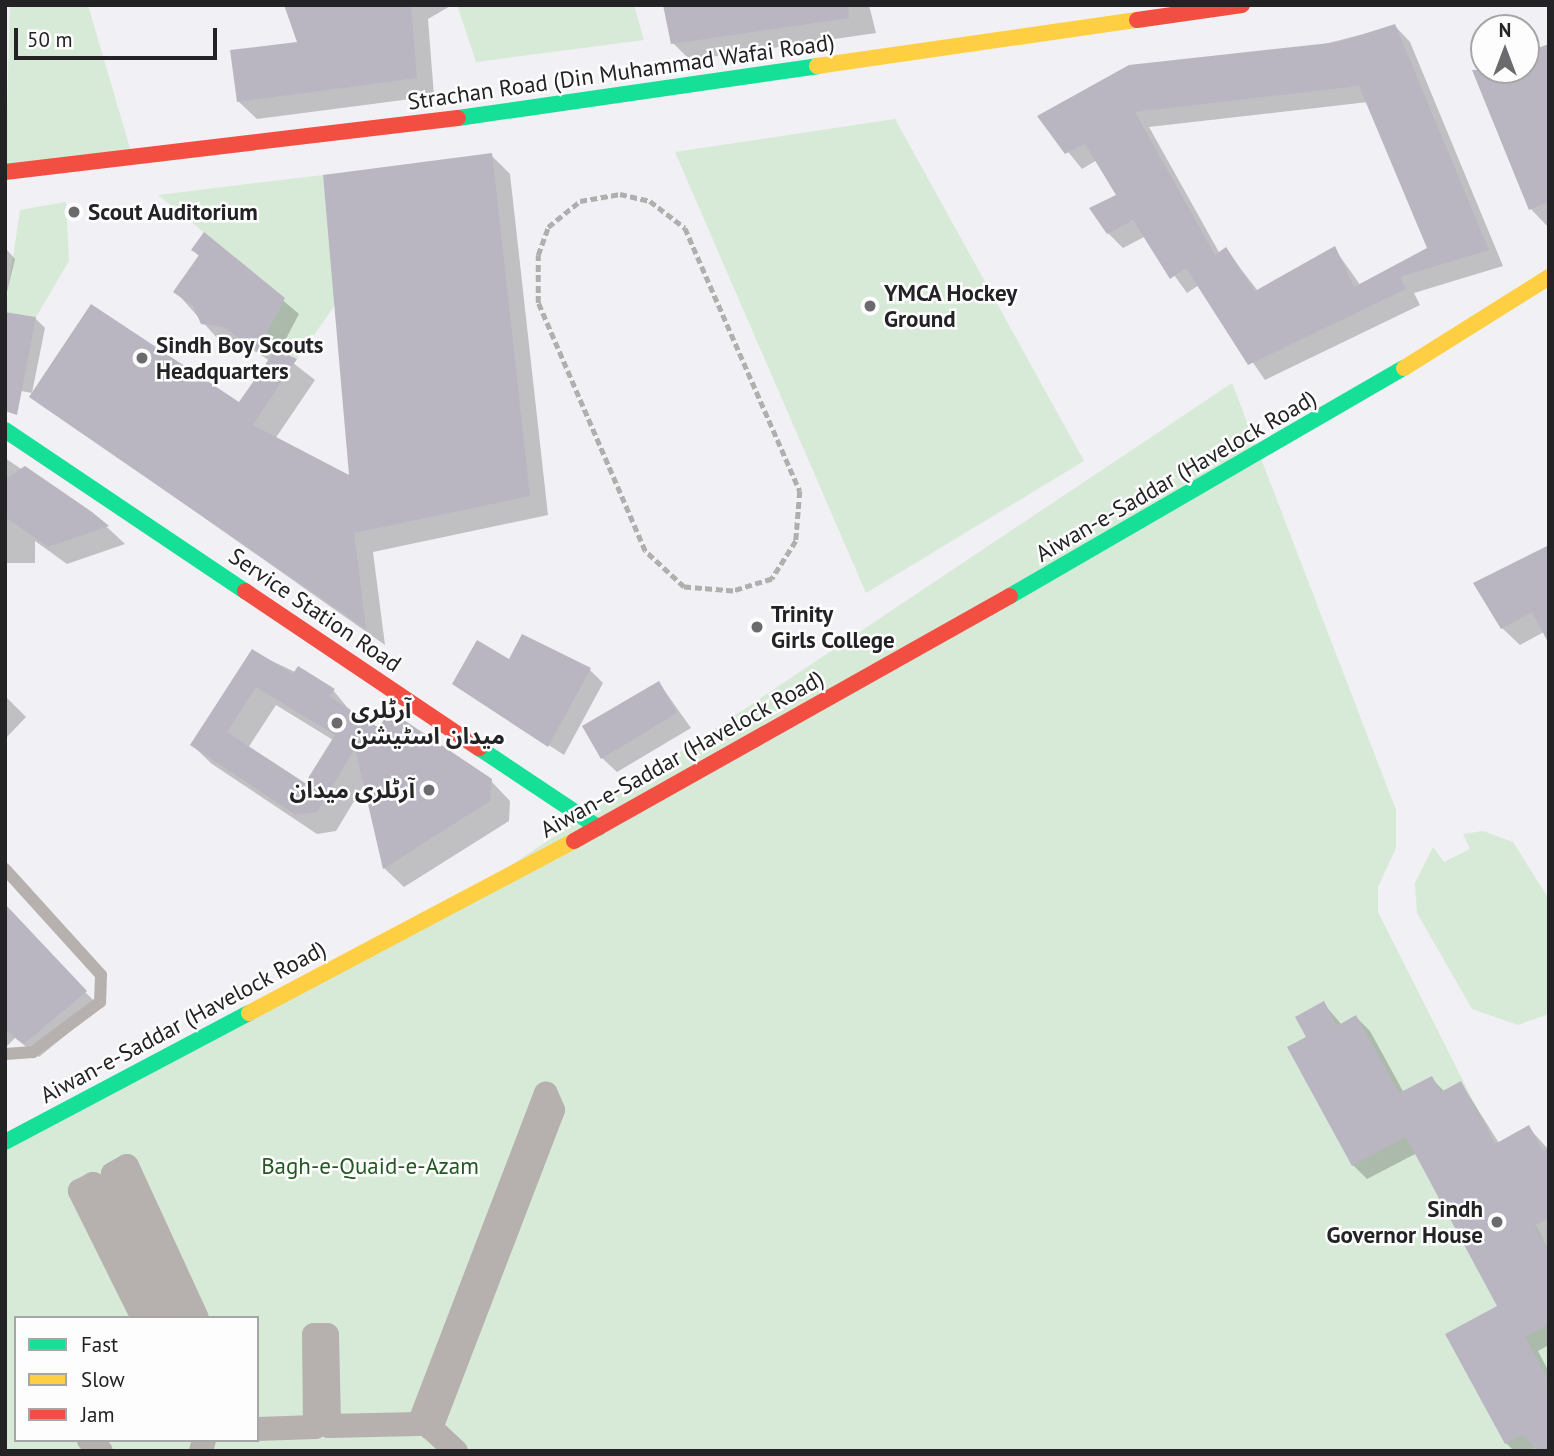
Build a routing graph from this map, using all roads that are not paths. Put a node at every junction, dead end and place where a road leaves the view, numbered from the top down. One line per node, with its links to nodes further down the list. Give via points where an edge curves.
1 (1242, 5): 2 (main road, Strachan Road (Din Muhammad Wafai Road), via 314,139)
2 (5, 172)
3 (1549, 277): 5 (main road, Aiwan-e-Saddar (Havelock Road), via 1320,421)
4 (5, 430): 5 (main road, Service Station Road)
5 (599, 828): 8 (main road, Aiwan-e-Saddar (Havelock Road))
6 (5, 869): 7 (lane, via 101,975 100,1002 33,1052)
7 (5, 1054)
8 (5, 1142)
9 (142, 1316): 10 (street, via 80,1191 93,1184)
10 (157, 1316)
11 (182, 1316): 12 (street, via 113,1174 127,1166)
12 (196, 1316)
13 (259, 1429): 14 (street, via 315,1427 314,1335 327,1335 329,1426 419,1424 546,1094 553,1110 431,1428)
14 (456, 1451)

